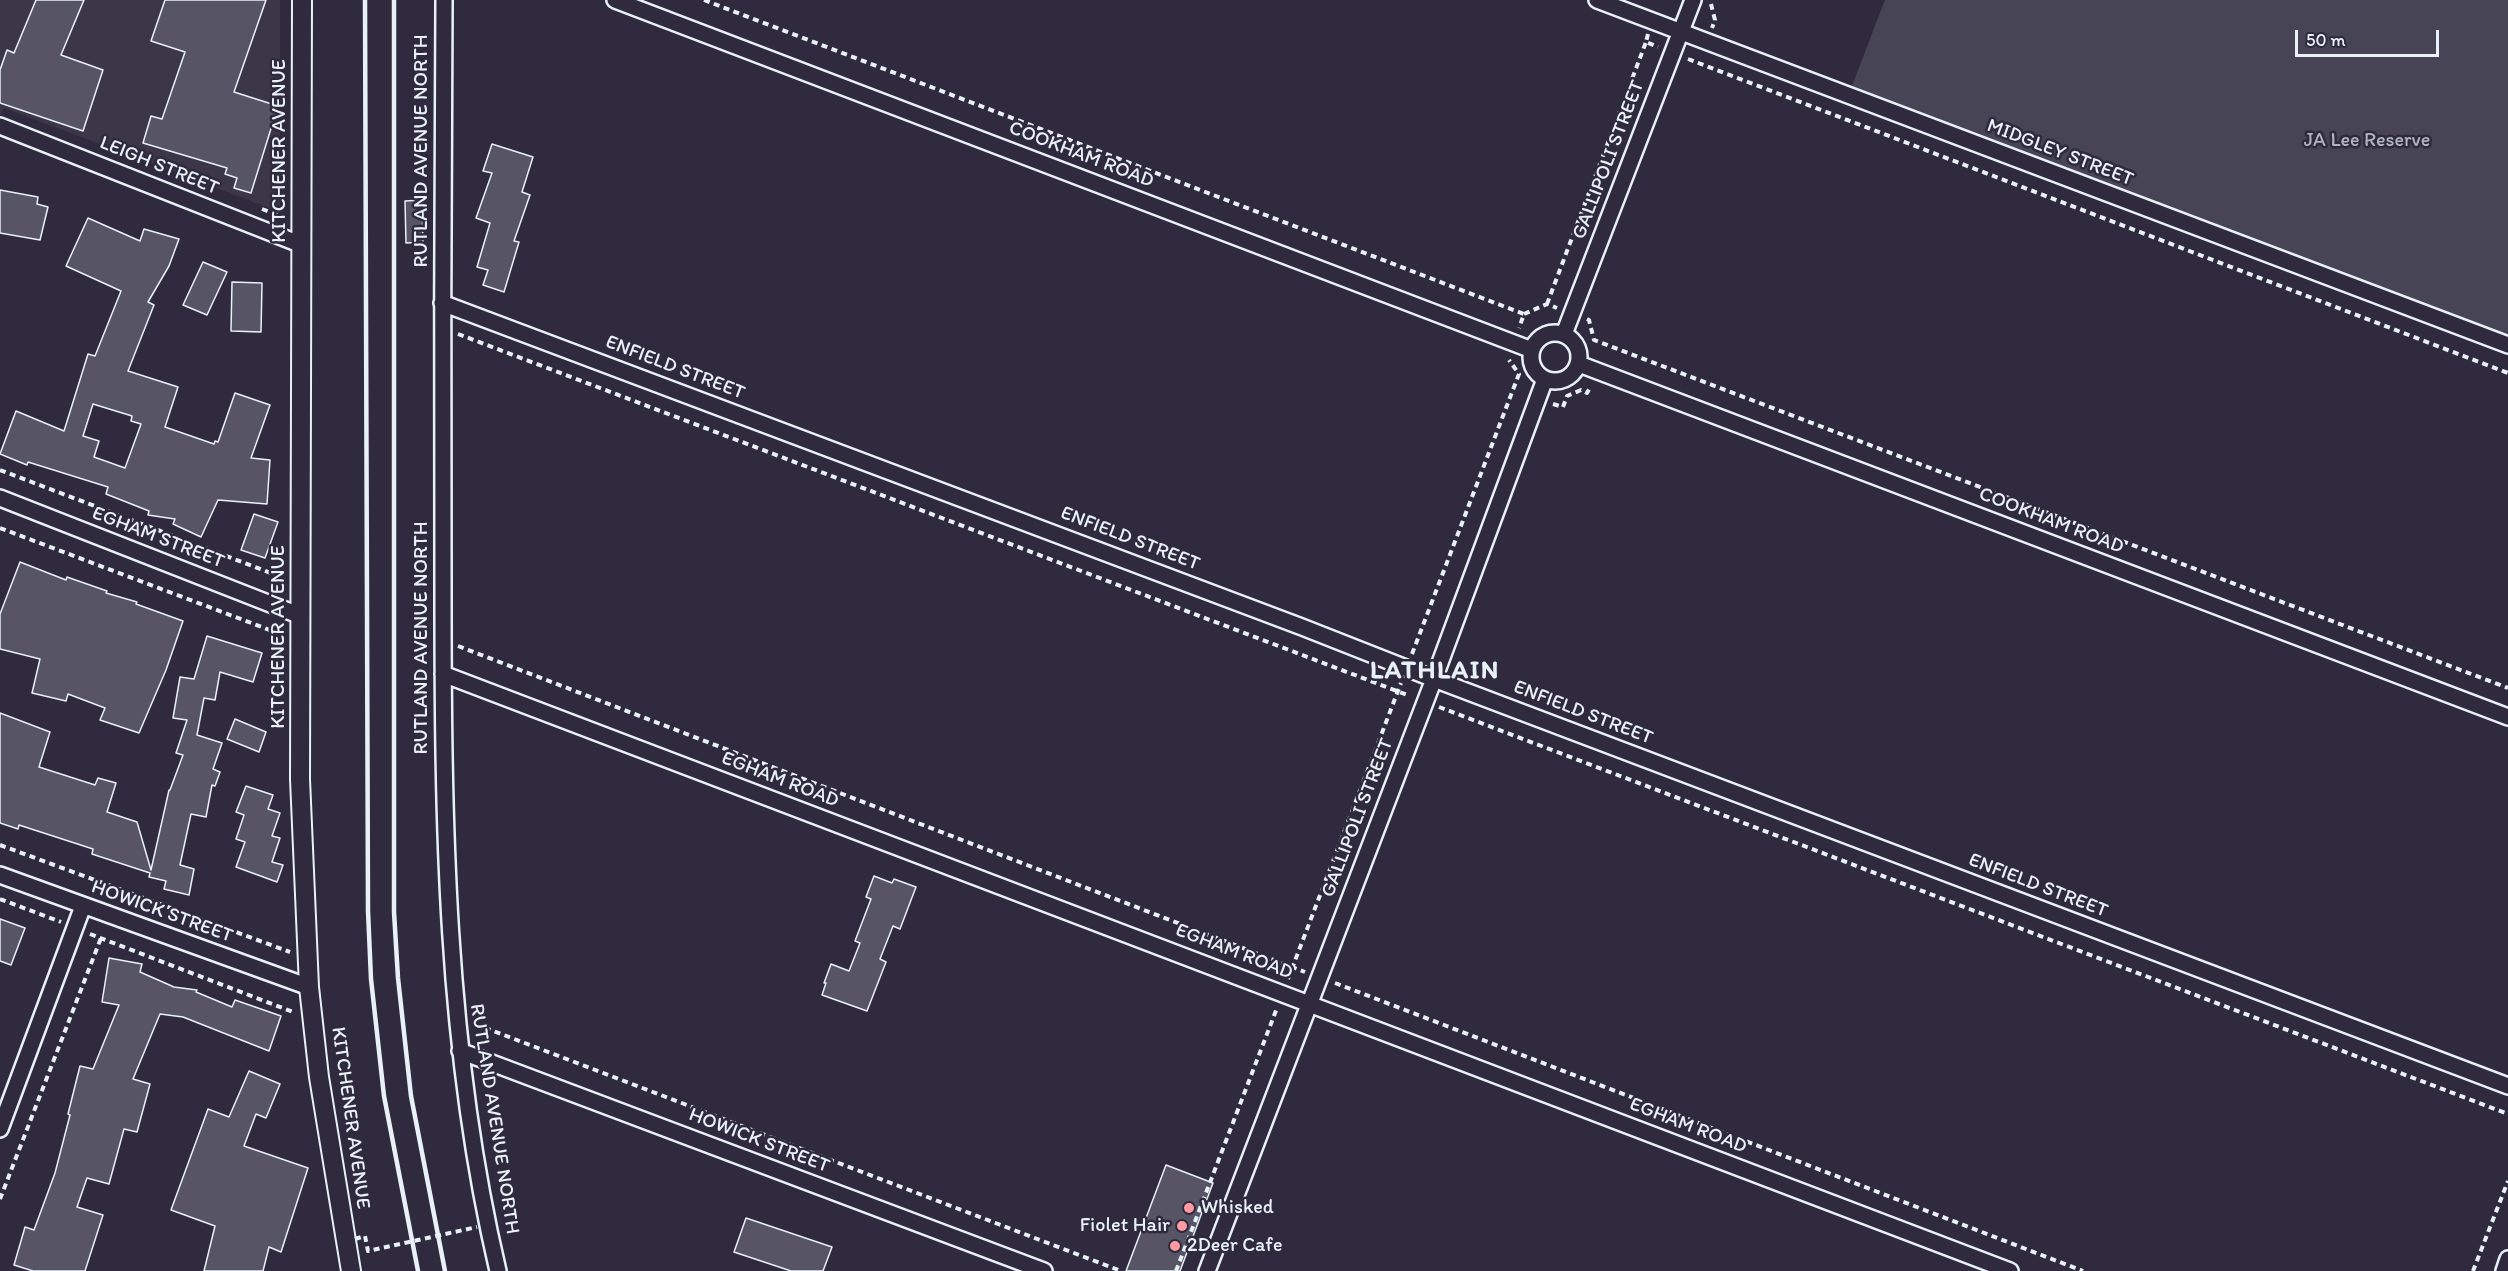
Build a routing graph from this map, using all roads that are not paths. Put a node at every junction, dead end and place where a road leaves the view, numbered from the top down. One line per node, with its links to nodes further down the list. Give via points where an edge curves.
1 (303, 0): 8 (street, KITCHENER AVENUE)
2 (444, 0): 9 (street, RUTLAND AVENUE NORTH)
3 (615, 0): 12 (street, COOKHAM ROAD)
4 (1597, 0): 6 (street, MIDGLEY STREET)
5 (1693, 0): 6 (street, GALLIPOLI STREET)
6 (1681, 32): 10 (street, GALLIPOLI STREET); 11 (street, MIDGLEY STREET)
7 (0, 126): 8 (street, LEIGH STREET)
8 (303, 245): 16 (street, KITCHENER AVENUE)
9 (442, 303): 17 (street, RUTLAND AVENUE NORTH); 18 (street, ENFIELD STREET)
10 (1564, 334): 12 (street, via 1541,337); 13 (street, via 1576,343)
11 (2508, 345)
12 (1532, 350): 14 (street, via 1534,370)
13 (1579, 364): 14 (street, via 1562,381); 19 (street, COOKHAM ROAD)
14 (1545, 379): 18 (street, GALLIPOLI STREET)
15 (0, 498): 16 (street, EGHAM STREET)
16 (301, 616): 22 (street, KITCHENER AVENUE, via 300,779)
17 (443, 674): 23 (street, EGHAM ROAD); 24 (street, RUTLAND AVENUE NORTH, via 446,879)
18 (1434, 679): 23 (street, GALLIPOLI STREET); 25 (street, ENFIELD STREET)
19 (2508, 717)
20 (0, 875): 21 (street, HOWICK STREET)
21 (83, 906): 22 (street, HOWICK STREET); 26 (street)
22 (309, 987): 28 (street, KITCHENER AVENUE, via 319,1077)
23 (1310, 1003): 31 (street, GALLIPOLI STREET); 32 (street, EGHAM ROAD)
24 (460, 1051): 29 (street, RUTLAND AVENUE NORTH, via 470,1129); 30 (street, HOWICK STREET)
25 (2508, 1086)
26 (0, 1129)
27 (2508, 1259): 33 (street)
28 (351, 1271)
29 (498, 1271)
30 (1044, 1271)
31 (1208, 1271)
32 (2010, 1271)
33 (2504, 1271)

